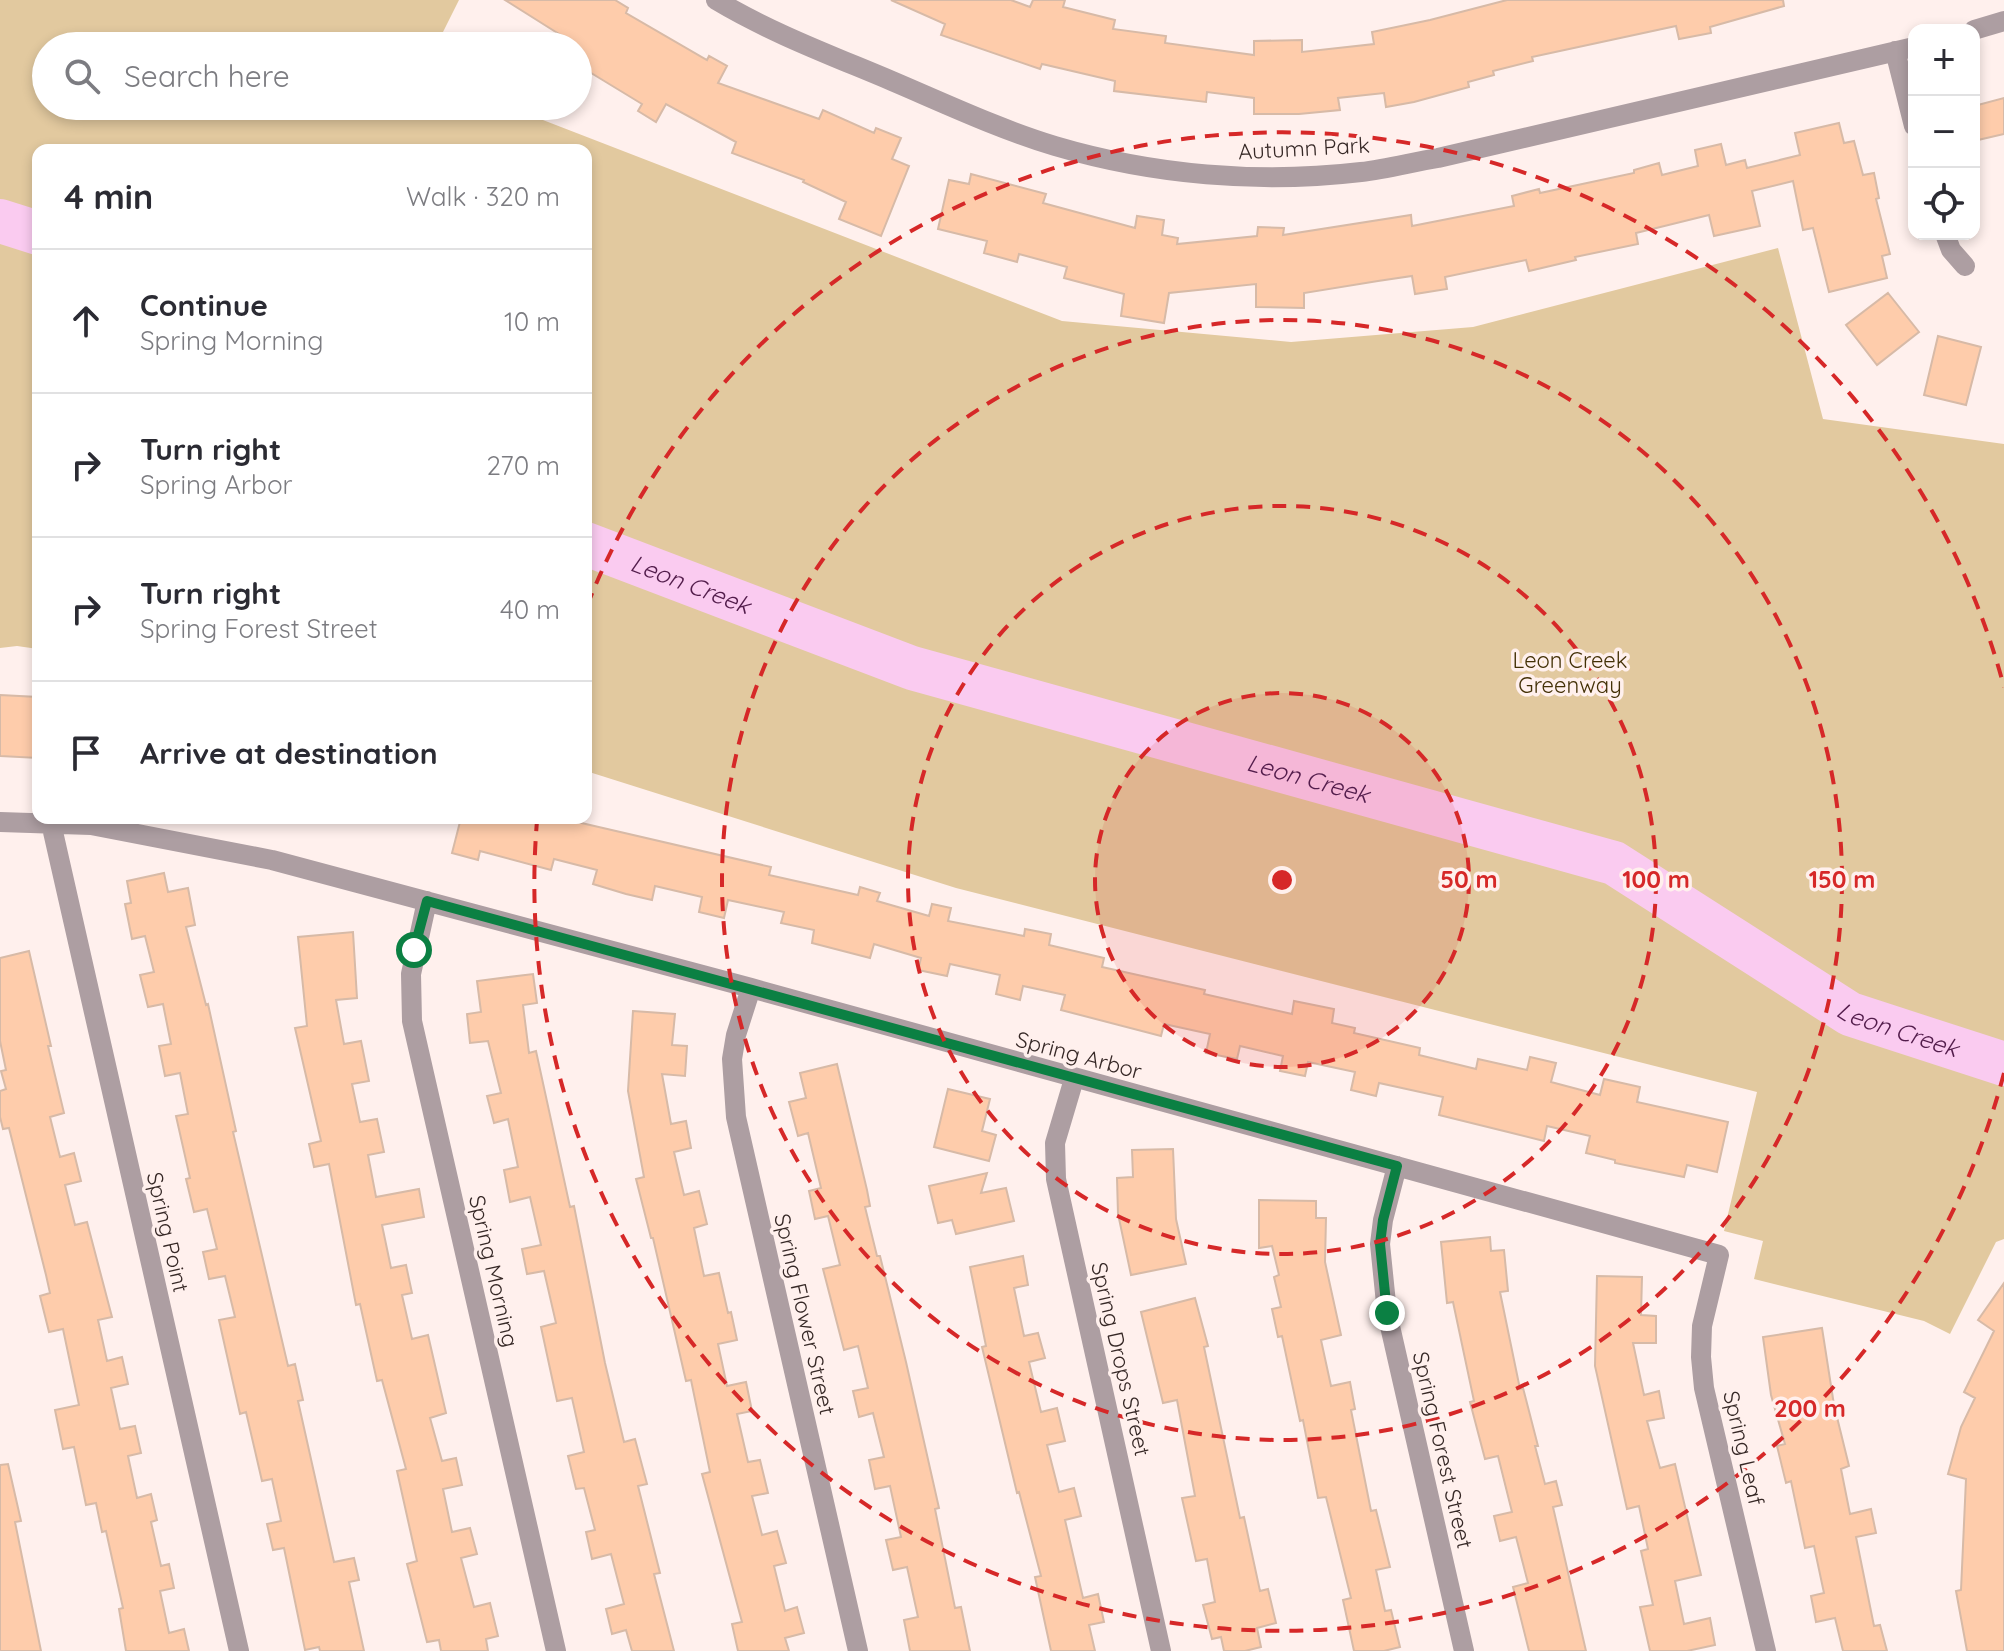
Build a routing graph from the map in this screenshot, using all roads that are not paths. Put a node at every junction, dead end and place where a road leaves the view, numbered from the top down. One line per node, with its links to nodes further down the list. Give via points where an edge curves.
1 (716, 0): 4 (street, Autumn Park, via 805,45 1055,146 1207,175 1362,172)
2 (2004, 21): 3 (street)
3 (1980, 28)
4 (1904, 49): 5 (street)
5 (1910, 96)
6 (1947, 240): 7 (street)
7 (1965, 266)
8 (0, 822): 9 (street, Spring Arbor)
9 (32, 823)
10 (51, 824): 17 (street, Spring Point)
11 (71, 824): 12 (street, Spring Arbor, via 272,860)
12 (427, 901): 13 (street, Spring Arbor); 18 (street, Spring Morning, via 411,974 412,1021)
13 (751, 988): 14 (street, Spring Arbor); 19 (street, Spring Flower Street, via 732,1059 736,1117)
14 (1074, 1079): 15 (street, Spring Arbor); 20 (street, Spring Drops Street, via 1055,1143 1056,1179)
15 (1397, 1166): 16 (street, Spring Arbor); 21 (street, Spring Forest Street, via 1380,1244 1385,1300)
16 (1719, 1255): 22 (street, Spring Leaf, via 1702,1326 1704,1388)
17 (239, 1651)
18 (556, 1651)
19 (858, 1651)
20 (1161, 1651)
21 (1464, 1651)
22 (1766, 1651)

